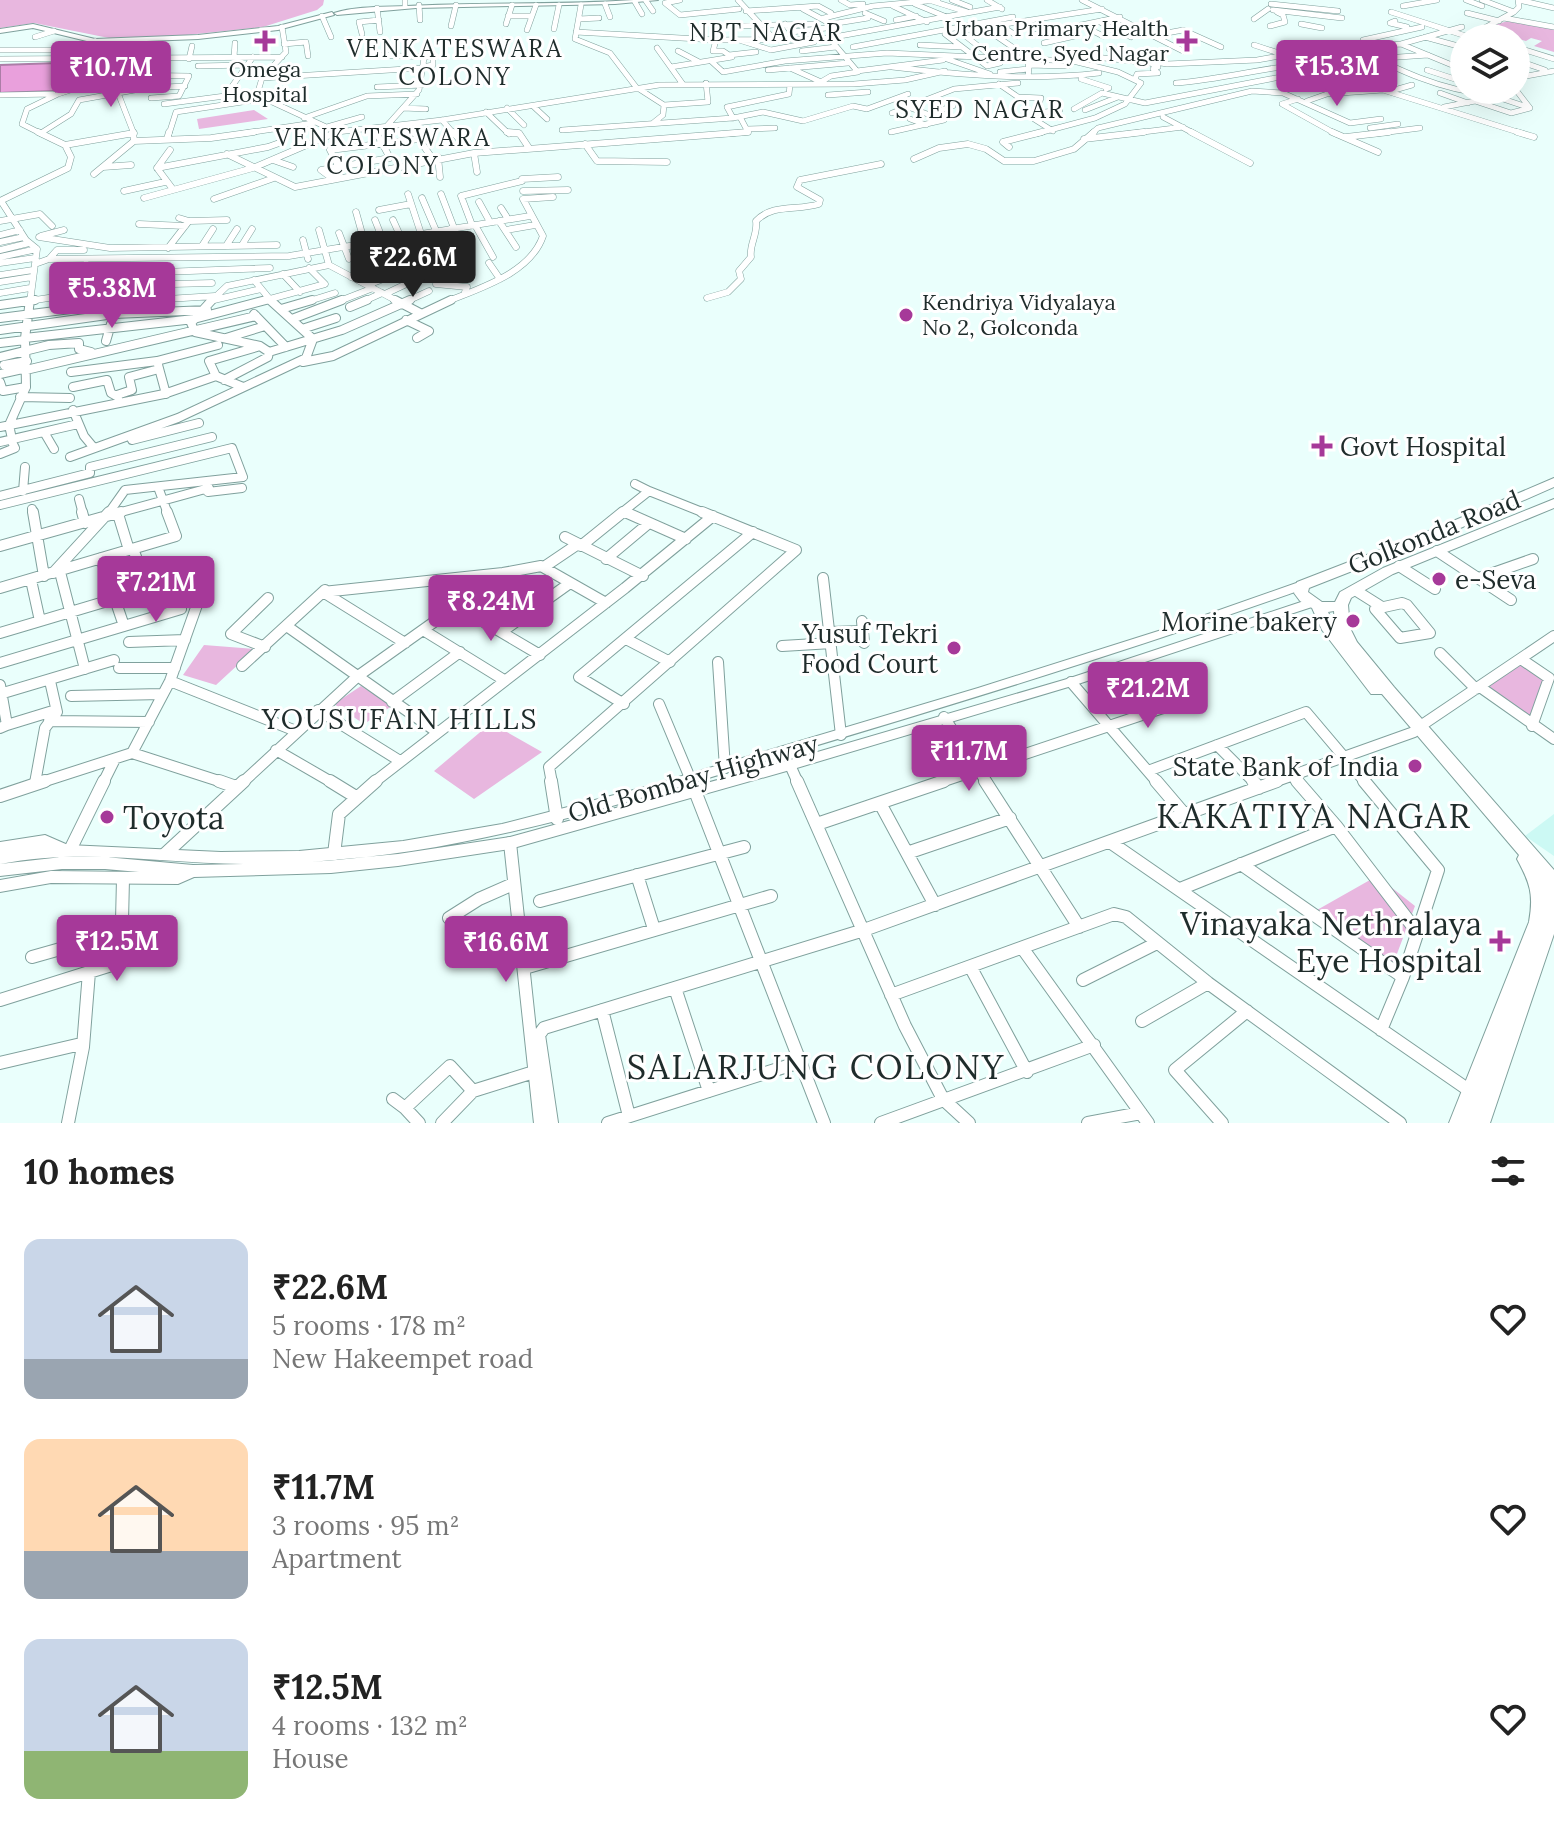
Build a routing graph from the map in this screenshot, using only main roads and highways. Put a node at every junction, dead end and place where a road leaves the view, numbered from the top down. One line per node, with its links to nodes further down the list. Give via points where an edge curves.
1 (343, 0): 8 (main road)
2 (655, 0): 3 (main road)
3 (639, 1): 6 (main road); 6 (main road)
4 (405, 2): 5 (main road); 7 (main road)
5 (541, 3): 6 (main road); 6 (main road); 7 (main road)
6 (580, 3)
7 (377, 5): 8 (main road)
8 (338, 11): 9 (main road)
9 (322, 13): 11 (main road); 11 (main road, via 282,27)
10 (0, 30): 12 (main road, via 33,26 95,41); 12 (main road, via 38,24 96,38)
11 (232, 34): 12 (main road)
12 (153, 39)
13 (1554, 482): 15 (highway, Golkonda Road)
14 (1554, 503): 16 (highway, Golkonda Road, via 1399,566)
15 (1308, 582): 16 (highway, Golkonda Road, via 1335,585); 17 (highway, via 1301,593); 18 (main road, Old Bombay Highway)
16 (1347, 597): 17 (highway, Golkonda Road); 20 (highway, via 1343,628 1351,644)
17 (1314, 604): 19 (main road, Old Bombay Highway); 20 (highway, via 1360,671)
18 (1107, 652): 19 (main road); 21 (main road, Old Bombay Highway, via 725,768)
19 (1118, 666): 21 (main road, Old Bombay Highway, via 790,765)
20 (1417, 729): 28 (highway); 28 (highway)
21 (692, 785): 25 (main road, Old Bombay Highway, via 453,840 334,854); 27 (main road, Old Bombay Highway, via 510,843 345,865)
22 (0, 848): 23 (main road, via 45,841)
23 (67, 850): 24 (main road); 25 (main road, Old Bombay Highway)
24 (0, 858)
25 (161, 861): 26 (main road); 27 (main road)
26 (0, 870)
27 (193, 871): 29 (main road, via 178,878 51,877)
28 (1547, 881): 30 (highway, via 1538,922); 31 (highway, via 1552,911)
29 (0, 886)
30 (1460, 1123)
31 (1479, 1123)

